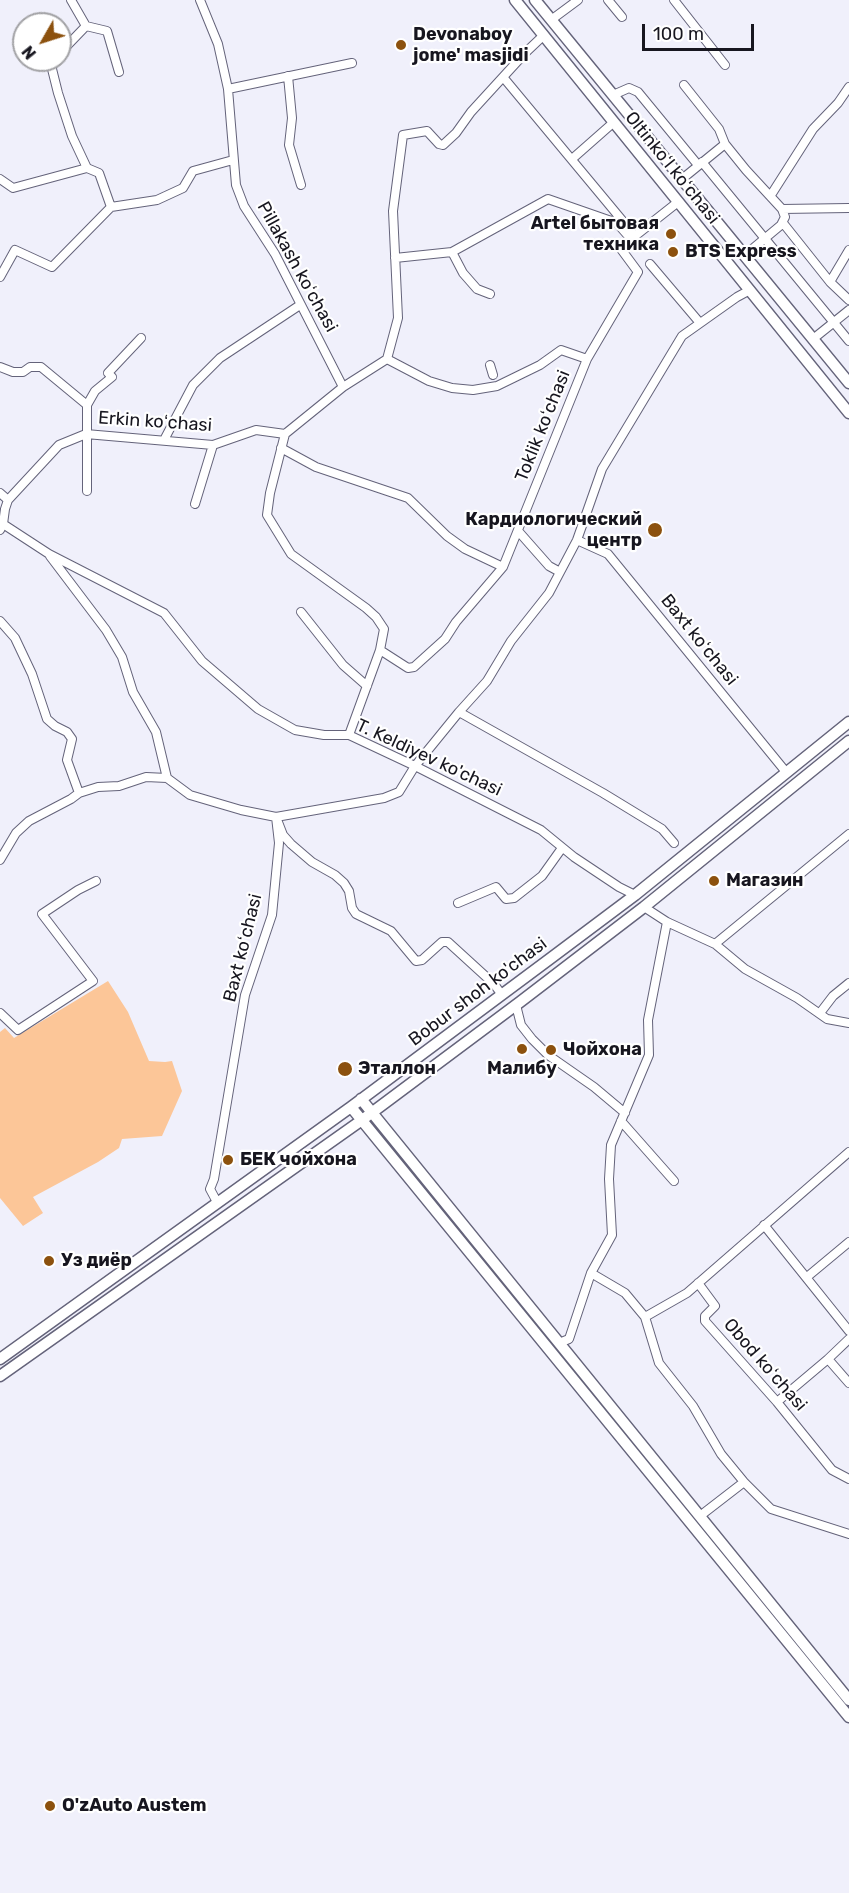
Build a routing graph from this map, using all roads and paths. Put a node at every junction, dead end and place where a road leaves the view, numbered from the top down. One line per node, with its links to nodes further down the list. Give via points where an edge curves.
1 (71, 0): 10 (street)
2 (200, 0): 21 (street, via 218,44)
3 (514, 0): 11 (main road, Oltinkoʻl koʻchasi)
4 (535, 0): 9 (main road, Oltinkoʻl koʻchasi)
5 (578, 0): 9 (street)
6 (608, 0): 8 (street)
7 (674, 0): 14 (street)
8 (622, 17)
9 (551, 20): 22 (main road, Oltinkoʻl koʻchasi)
10 (86, 26): 12 (street); 16 (street, via 107,32)
11 (544, 35): 18 (street); 23 (main road, Oltinkoʻl koʻchasi)
12 (72, 41)
13 (352, 63): 17 (street)
14 (725, 65)
15 (53, 72): 28 (street, via 72,136)
16 (119, 72)
17 (288, 76): 21 (street); 31 (street, via 292,118 289,145)
18 (503, 76): 25 (street); 43 (street, via 443,145 427,131 403,135 393,211)
19 (684, 85): 24 (street, via 719,129)
20 (849, 87): 32 (street, via 813,129)
21 (228, 89): 26 (street)
22 (613, 95): 27 (street, via 629,88 638,92); 30 (main road, Oltinkoʻl koʻchasi)
23 (614, 122): 25 (street); 33 (main road, Oltinkoʻl koʻchasi)
24 (725, 144): 27 (street); 32 (street)
25 (572, 159): 38 (street)
26 (233, 160): 34 (street, via 193,171 183,188 157,200); 50 (street, Pillakash koʻchasi, via 244,206)
27 (700, 164): 30 (street); 39 (street)
28 (87, 168): 29 (street, via 13,188); 34 (street, via 99,173)
29 (0, 179)
30 (681, 179): 42 (main road, Oltinkoʻl koʻchasi)
31 (301, 185)
32 (771, 195): 36 (street)
33 (678, 202): 38 (street); 47 (main road, Oltinkoʻl koʻchasi)
34 (111, 207): 45 (street, via 52,267 15,250)
35 (849, 208): 36 (street)
36 (782, 209): 37 (street)
37 (783, 223): 39 (street); 46 (street)
38 (633, 238): 41 (street, via 617,223 548,199); 57 (street, Toklik koʻchasi, via 621,249 638,272)
39 (766, 238): 42 (street); 52 (street)
40 (849, 250): 46 (street)
41 (453, 252): 43 (street); 48 (street, via 463,273 477,289)
42 (745, 255): 55 (main road, Oltinkoʻl koʻchasi)
43 (395, 258): 58 (street, via 398,318)
44 (650, 264): 53 (street)
45 (0, 277)
46 (830, 282): 49 (street)
47 (750, 290): 53 (street); 65 (main road, Oltinkoʻl koʻchasi)
48 (490, 294)
49 (849, 300)
50 (300, 305): 63 (street, Pillakash koʻchasi); 68 (street, via 220,358 193,385)
51 (849, 310): 52 (street)
52 (833, 322): 55 (street); 56 (street)
53 (700, 323): 77 (street, via 682,336 602,469)
54 (141, 338): 64 (street, via 108,373 112,377 95,391)
55 (813, 339): 62 (main road, Oltinkoʻl koʻchasi)
56 (849, 341)
57 (587, 358): 61 (street, via 561,350 540,365); 76 (street, Toklik koʻchasi)
58 (387, 359): 61 (street, via 452,388 473,390); 63 (street)
59 (490, 365): 61 (street)
60 (0, 367): 64 (street, via 13,372 40,367)
61 (495, 381)
62 (849, 383)
63 (344, 387): 67 (street)
64 (87, 405): 66 (street)
65 (849, 413)
66 (86, 434): 68 (street, Erkin koʻchasi); 71 (street); 73 (street, Erkin koʻchasi, via 59,445)
67 (285, 434): 69 (street, Erkin koʻchasi, via 256,430); 70 (street)
68 (164, 440): 69 (street, Erkin koʻchasi)
69 (213, 445): 74 (street)
70 (281, 448): 79 (street, via 316,467 408,498 447,536); 83 (street, via 267,515 291,554 376,617 384,629)
71 (87, 491)
72 (0, 493): 73 (street)
73 (8, 500): 75 (street)
74 (195, 504)
75 (2, 527): 78 (street, T. Keldiyev ko'chasi)
76 (519, 532): 79 (street, Toklik koʻchasi); 80 (street, via 549,566)
77 (577, 540): 80 (street); 90 (street, Baxt koʻchasi, via 608,554)
78 (49, 554): 87 (street, T. Keldiyev ko'chasi, via 164,613 202,661 258,709 295,730); 91 (street, via 122,657 133,692 156,732)
79 (503, 567): 83 (street, Toklik koʻchasi, via 445,639 414,667 408,668)
80 (560, 572): 85 (street, via 487,681)
81 (301, 612): 84 (street, via 343,665)
82 (0, 621): 92 (street, via 15,638 47,719 71,736 67,760)
83 (380, 650): 84 (street)
84 (367, 686): 87 (street)
85 (459, 712): 89 (street); 95 (street, via 603,793 662,829)
86 (849, 722): 90 (main road, Bobur shoh ko'chasi)
87 (349, 735): 89 (street, T. Keldiyev ko'chasi)
88 (849, 741): 101 (main road, Bobur shoh ko'chasi)
89 (415, 766): 93 (street, via 399,792 384,798); 96 (street, T. Keldiyev ko'chasi, via 541,830)
90 (786, 772): 99 (main road, Bobur shoh ko'chasi)
91 (167, 778): 92 (street, via 146,777); 93 (street, via 190,795)
92 (79, 793): 97 (street, via 29,821 16,833)
93 (276, 817): 105 (street, via 291,844 344,882 356,914 391,932 416,960 422,960 447,942); 119 (street, Baxt koʻchasi, via 279,843 272,915 245,995 210,1189)
94 (849, 834): 103 (street)
95 (674, 843)
96 (562, 848): 99 (street, T. Keldiyev ko'chasi); 100 (street, via 542,876 514,898 506,899 496,887)
97 (0, 860)
98 (96, 881): 109 (street, via 42,914 93,981 18,1030)
99 (635, 895): 105 (main road, Bobur shoh ko'chasi)
100 (458, 903)
101 (644, 907): 102 (street); 106 (main road, Bobur shoh ko'chasi)
102 (668, 922): 103 (street); 115 (street, via 648,1020 649,1055)
103 (715, 944): 108 (street, via 745,969)
104 (849, 983): 108 (street)
105 (502, 995): 112 (main road, Bobur shoh ko'chasi)
106 (516, 1005): 114 (main road, Bobur shoh ko'chasi); 115 (street, via 521,1025 532,1040 594,1087)
107 (0, 1012): 109 (street)
108 (819, 1013): 110 (street, via 827,1019)
109 (9, 1023): 111 (street)
110 (849, 1023)
111 (0, 1030)
112 (361, 1099): 113 (main road, Bobur shoh ko'chasi); 114 (main road)
113 (351, 1107): 116 (main road); 119 (main road, Bobur shoh ko'chasi)
114 (371, 1113): 116 (main road, Bobur shoh ko'chasi); 127 (main road)
115 (623, 1117): 118 (street); 122 (street, via 611,1145 612,1235)
116 (362, 1120): 129 (main road); 132 (main road, Bobur shoh ko'chasi)
117 (849, 1152): 120 (street)
118 (674, 1181)
119 (217, 1202): 130 (main road, Bobur shoh ko'chasi)
120 (764, 1225): 123 (street); 124 (street)
121 (849, 1242): 123 (street)
122 (591, 1273): 125 (street, via 625,1293); 127 (street, via 569,1339)
123 (807, 1277): 126 (street)
124 (698, 1283): 125 (street); 134 (street, Obod koʻchasi, via 715,1306 705,1321)
125 (645, 1317): 136 (street, via 659,1363)
126 (849, 1331)
127 (556, 1339): 129 (street); 137 (main road)
128 (849, 1339): 131 (street)
129 (543, 1343): 140 (main road)
130 (0, 1358): 132 (street)
131 (828, 1359): 133 (street); 134 (street)
132 (5, 1373)
133 (849, 1383)
134 (777, 1402): 135 (street, Obod koʻchasi, via 832,1470)
135 (849, 1479)
136 (744, 1482): 137 (street); 138 (street, via 771,1509)
137 (700, 1516): 139 (main road)
138 (849, 1534)
139 (849, 1700)
140 (849, 1717)

